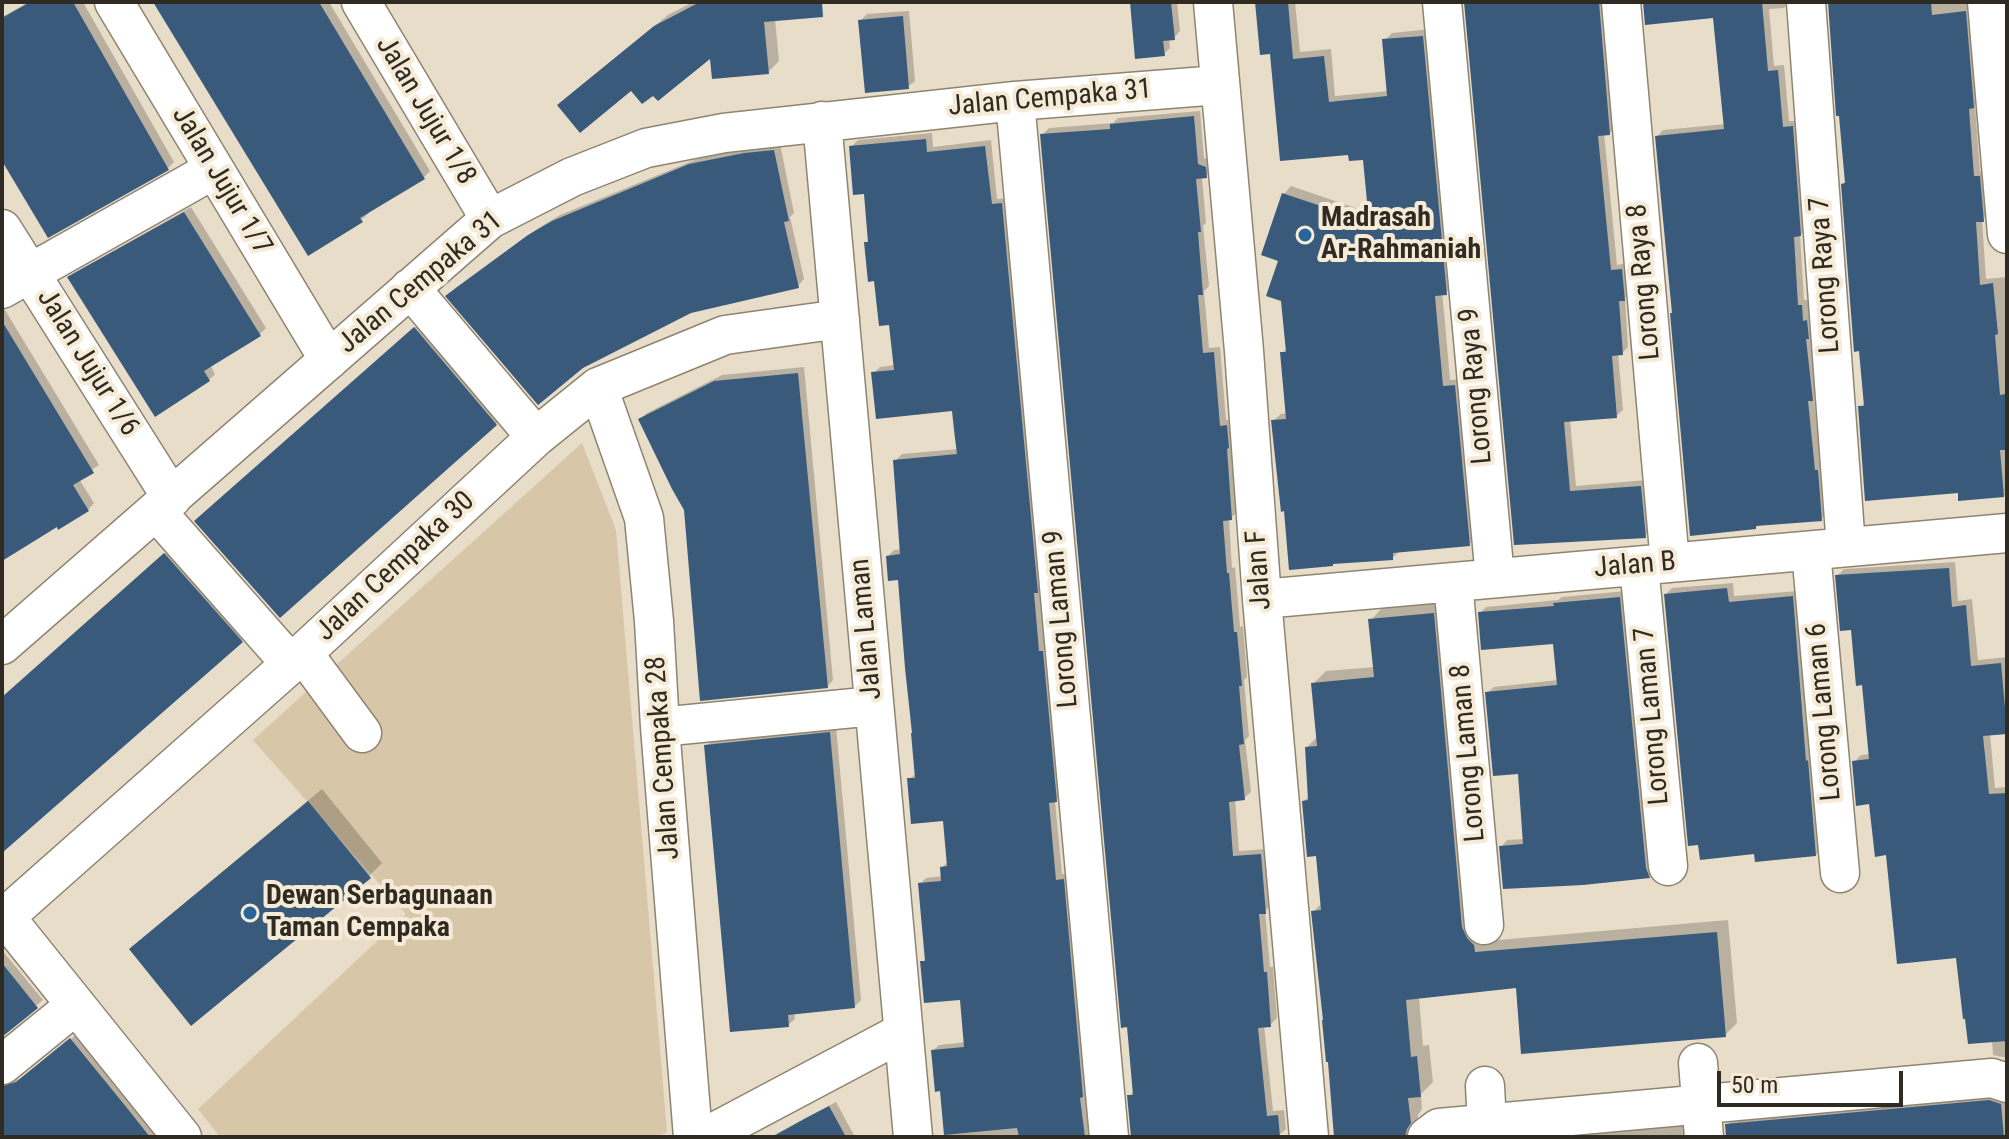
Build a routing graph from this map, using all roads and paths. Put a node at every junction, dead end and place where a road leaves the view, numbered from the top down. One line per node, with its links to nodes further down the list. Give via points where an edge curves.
1 (114, 2): 11 (street, Jalan Jujur 1/7)
2 (361, 2): 12 (street, Jalan Jujur 1/8)
3 (1213, 2): 8 (street, Jalan F)
4 (1442, 2): 25 (street, Lorong Raya 9)
5 (1621, 2): 24 (street, Lorong Raya 8)
6 (1806, 2): 23 (street, Lorong Raya 7)
7 (1987, 2): 14 (street)
8 (1219, 85): 9 (street, Jalan Cempaka 31); 27 (street, Jalan F)
9 (1015, 101): 10 (street, Jalan Cempaka 31); 50 (street, Lorong Laman 9)
10 (822, 121): 12 (street, Jalan Cempaka 31, via 646,148 572,177); 17 (street, Jalan Laman)
11 (213, 170): 15 (street); 18 (street, Jalan Jujur 1/7)
12 (490, 219): 16 (street, Jalan Cempaka 31)
13 (2, 229): 15 (street, Jalan Jujur 1/6)
14 (2007, 234)
15 (16, 281): 21 (street, Jalan Jujur 1/6)
16 (410, 288): 18 (street, Jalan Cempaka 31); 20 (street)
17 (840, 319): 19 (street, Jalan Cempaka 30, via 725,335); 30 (street, Jalan Laman)
18 (329, 360): 21 (street, Jalan Cempaka 31)
19 (598, 387): 20 (street, Jalan Cempaka 30); 31 (street, Jalan Cempaka 28, via 644,518)
20 (536, 437): 29 (street, Jalan Cempaka 30)
21 (164, 504): 28 (street, Jalan Cempaka 31); 29 (street, Jalan Jujur 1/6)
22 (2007, 533): 23 (street, Jalan B)
23 (1828, 549): 24 (street, Jalan B); 34 (street, Lorong Laman 6)
24 (1654, 564): 25 (street, Jalan B); 33 (street, Lorong Laman 7)
25 (1495, 578): 26 (street, Jalan B)
26 (1453, 582): 27 (street, Jalan B); 36 (street, Lorong Laman 8)
27 (1262, 599): 51 (street, Jalan F)
28 (2, 645)
29 (297, 659): 32 (street, Jalan Jujur 1/6); 35 (street, Jalan Cempaka 30)
30 (874, 706): 31 (street); 38 (street, Jalan Laman)
31 (660, 727): 47 (street, Jalan Cempaka 28)
32 (362, 733)
33 (1668, 866)
34 (1840, 873)
35 (4, 915): 37 (street)
36 (1484, 925)
37 (76, 1005): 40 (street); 46 (street)
38 (903, 1032): 48 (street); 49 (street, Jalan Laman)
39 (1698, 1063): 43 (street)
40 (2, 1065)
41 (2007, 1083): 43 (street, via 1992,1078)
42 (1485, 1086): 44 (street)
43 (1703, 1120): 44 (street)
44 (1487, 1124): 45 (street)
45 (1433, 1132)
46 (182, 1137)
47 (693, 1137)
48 (705, 1137)
49 (913, 1137)
50 (1109, 1137)
51 (1309, 1137)

